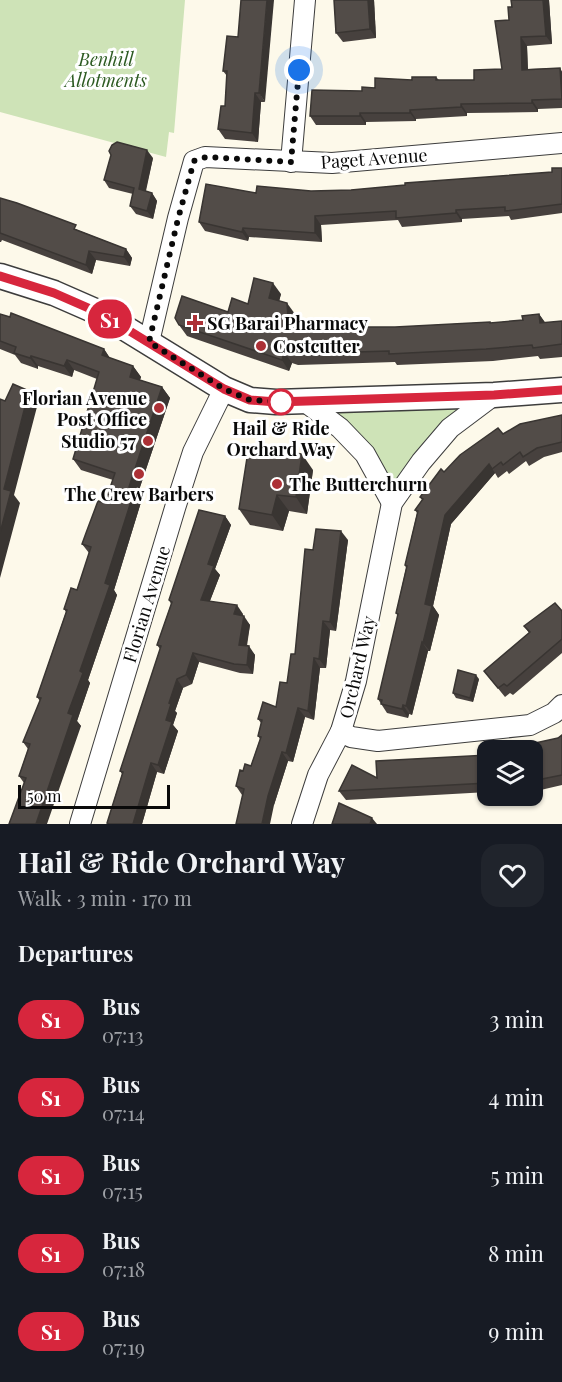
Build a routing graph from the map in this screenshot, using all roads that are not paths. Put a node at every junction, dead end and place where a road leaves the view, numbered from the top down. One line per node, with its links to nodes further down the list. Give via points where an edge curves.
1 (305, 0): 3 (street)
2 (562, 142): 3 (street, Paget Avenue, via 332,163)
3 (291, 162): 5 (street, Paget Avenue, via 206,157 194,161)
4 (0, 276): 5 (street, via 102,314)
5 (149, 342): 6 (street)
6 (224, 389): 9 (street, via 250,400); 13 (street, Florian Avenue, via 194,452 175,507)
7 (562, 390): 8 (street)
8 (494, 395): 9 (street); 10 (street, Orchard Way, via 450,428)
9 (304, 401): 10 (street, via 340,428 365,454)
10 (392, 503): 12 (street, Orchard Way, via 357,681)
11 (562, 705): 12 (street, via 530,725 378,741 351,737)
12 (341, 731): 14 (street, Orchard Way, via 318,775)
13 (80, 824)
14 (302, 824)

